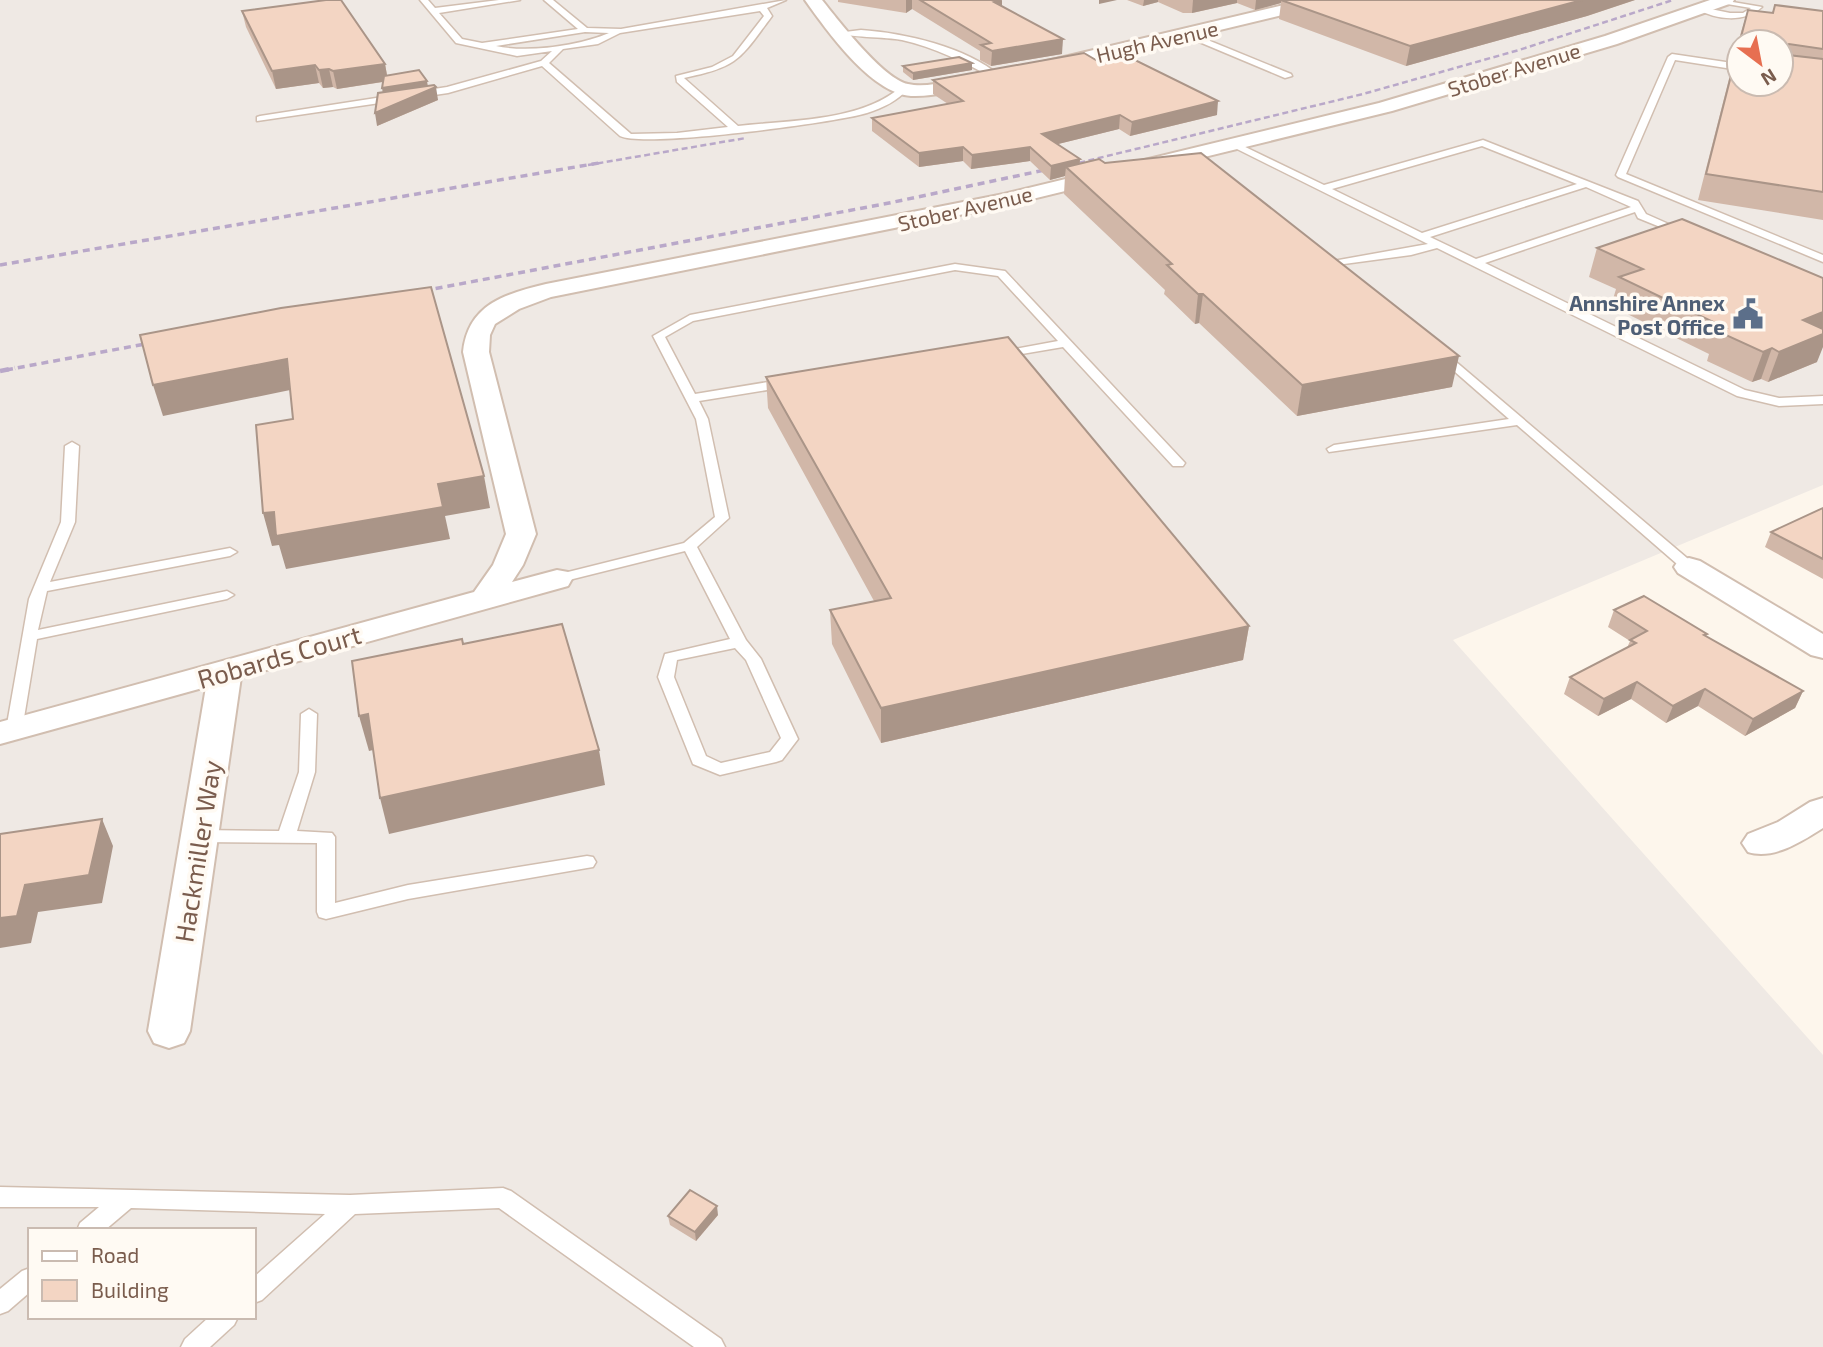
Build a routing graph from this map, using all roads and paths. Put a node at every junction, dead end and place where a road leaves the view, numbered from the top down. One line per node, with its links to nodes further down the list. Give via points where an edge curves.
1 (424, 0): 10 (lane)
2 (516, 0): 10 (lane)
3 (548, 0): 11 (lane)
4 (782, 0): 8 (lane)
5 (813, 0): 13 (street)
6 (1326, 0): 14 (street, Hugh Avenue)
7 (1725, 0): 9 (street, Stober Avenue); 9 (lane, via 1762,8 1739,17)
8 (761, 8): 12 (lane); 24 (lane, via 768,16 736,58 680,76)
9 (1701, 9): 25 (street, Stober Avenue, via 1385,107)
10 (434, 11): 15 (lane, via 459,41)
11 (585, 30): 12 (lane); 15 (lane)
12 (621, 31): 16 (lane, via 595,42)
13 (841, 33): 20 (lane, via 867,30 904,37); 22 (street, via 893,86)
14 (1188, 34): 19 (street, Hugh Avenue); 21 (lane)
15 (481, 46): 16 (lane, via 517,53)
16 (560, 47): 17 (lane)
17 (544, 63): 23 (lane, via 448,90); 24 (lane, via 629,137)
18 (1725, 65): 35 (lane, via 1672,57 1622,175)
19 (1031, 69)
20 (1002, 75): 22 (street)
21 (1288, 76)
22 (904, 89): 24 (lane, via 873,110)
23 (260, 119)
24 (735, 128)
25 (1232, 144): 26 (street, Stober Avenue); 29 (lane)
26 (1188, 155): 27 (lane); 53 (street, Stober Avenue, via 897,223 546,292 501,310 482,322 476,352 521,534)
27 (1209, 167)
28 (1586, 184): 29 (lane, via 1483,143); 30 (lane); 31 (lane)
29 (1322, 188): 31 (lane)
30 (1637, 208): 32 (lane, via 1642,216); 36 (lane)
31 (1419, 237): 33 (lane)
32 (1693, 237)
33 (1437, 245): 34 (lane, via 1338,268); 36 (lane)
34 (1322, 256)
35 (1823, 259)
36 (1475, 263): 42 (lane, via 1741,393 1779,402)
37 (1066, 343): 39 (lane); 41 (lane, via 1001,273 955,267 690,318 659,336); 46 (lane)
38 (1431, 344): 43 (lane)
39 (989, 358)
40 (798, 381): 41 (lane)
41 (691, 398): 47 (lane, via 702,419 722,518)
42 (1823, 400)
43 (1520, 421): 45 (lane); 49 (lane)
44 (72, 446): 51 (lane, via 68,522)
45 (1334, 449)
46 (1178, 463)
47 (689, 547): 50 (lane); 55 (lane)
48 (230, 552): 51 (lane)
49 (1689, 567): 56 (street)
50 (557, 579): 53 (street, Robards Court)
51 (41, 588): 54 (lane)
52 (227, 595): 54 (lane)
53 (486, 598): 57 (street, Robards Court)
54 (30, 636): 59 (lane)
55 (739, 642): 55 (lane, via 753,659 790,739 776,756 720,769 699,760 666,677 670,657)
56 (1823, 648)
57 (225, 672): 59 (street, Robards Court); 61 (street, Hackmiller Way)
58 (309, 715): 62 (lane, via 307,772)
59 (7, 732)
60 (1823, 811): 63 (street)
61 (199, 836): 62 (lane); 65 (street, Hackmiller Way)
62 (286, 837): 64 (lane, via 326,837 326,912 408,891)
63 (1760, 844)
64 (587, 862)
65 (169, 1031)
66 (0, 1197): 67 (lane)
67 (127, 1198): 68 (lane); 69 (lane)
68 (350, 1205): 71 (lane); 75 (lane, via 502,1198)
69 (90, 1228)
70 (28, 1280): 72 (lane)
71 (256, 1290)
72 (0, 1303)
73 (224, 1319): 74 (lane)
74 (193, 1347)
75 (712, 1347)

